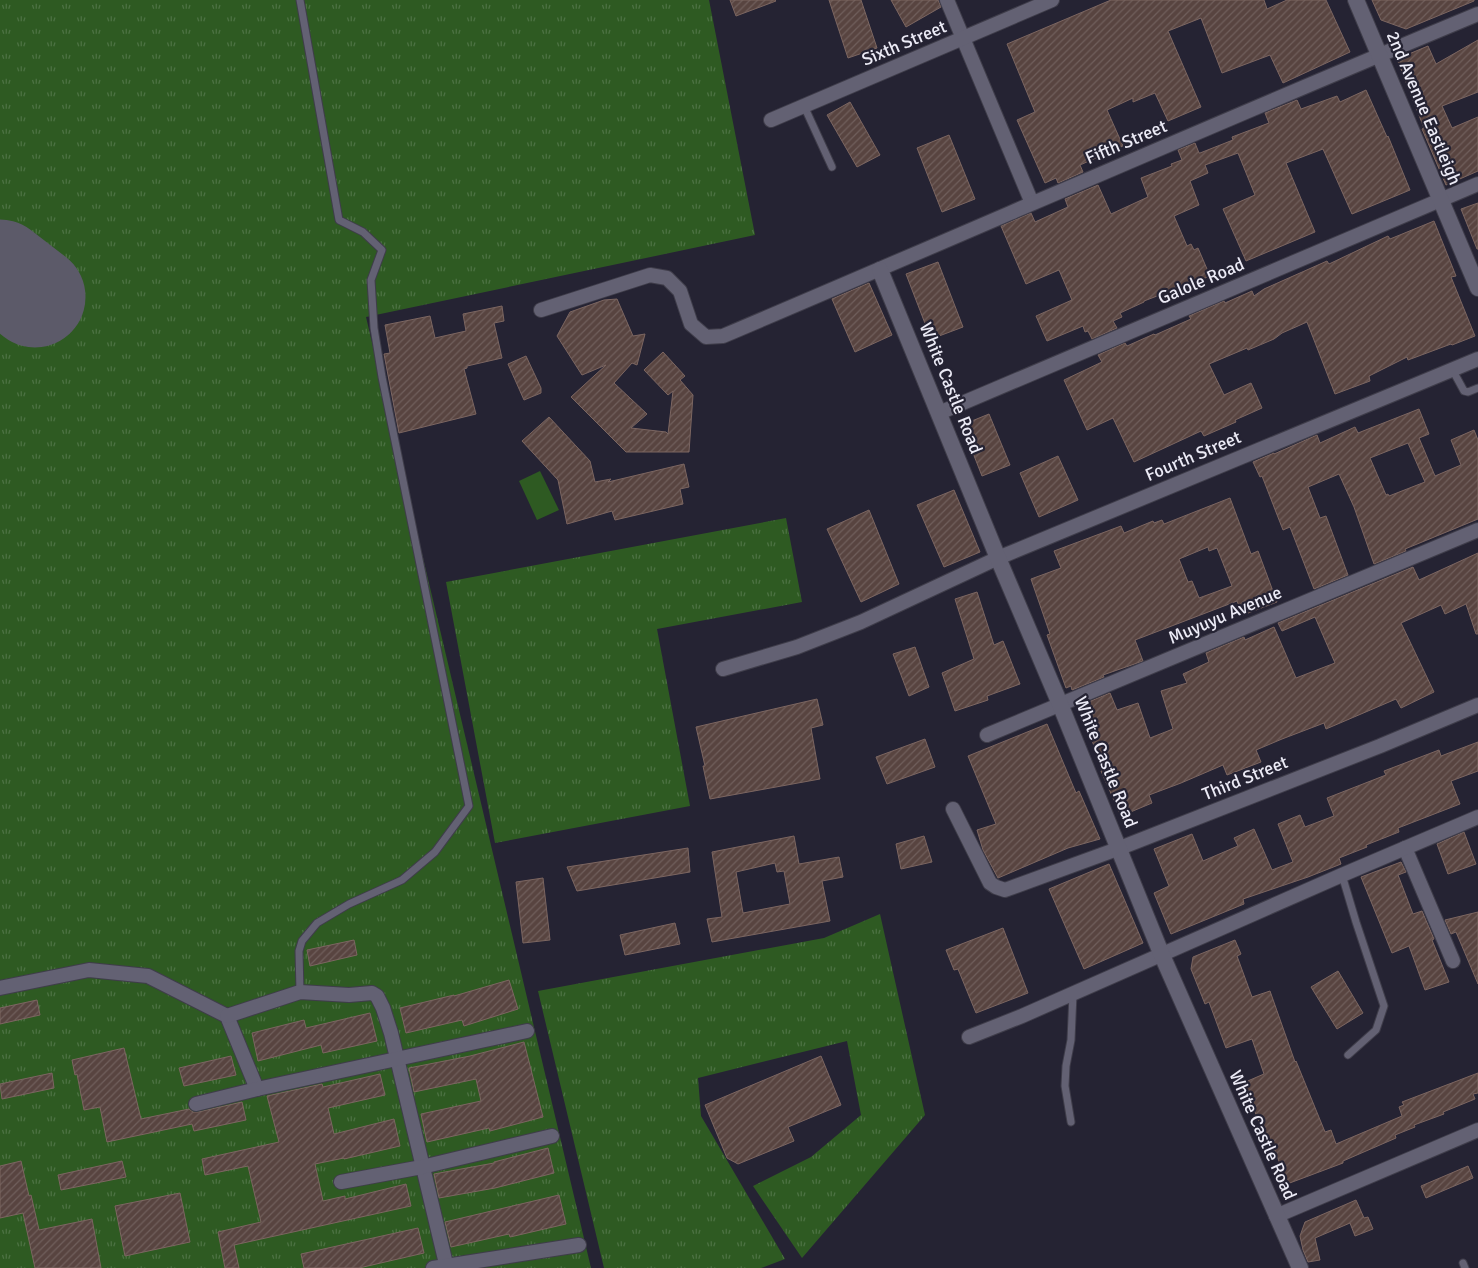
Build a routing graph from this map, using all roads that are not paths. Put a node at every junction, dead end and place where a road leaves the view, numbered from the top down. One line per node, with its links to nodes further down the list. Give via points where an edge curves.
1 (300, 0): 35 (lane, via 340,220 362,232 382,250 371,280 374,328 469,806 435,852 402,880 349,904 317,923 302,941 299,951)
2 (947, 0): 6 (street)
3 (1052, 0): 6 (street, Sixth Street)
4 (1356, 0): 7 (street, 2nd Avenue Eastleigh)
5 (1478, 14): 7 (street, Fifth Street)
6 (963, 38): 8 (street, Sixth Street); 13 (street)
7 (1380, 55): 12 (street, 2nd Avenue Eastleigh); 13 (street, Fifth Street)
8 (804, 106): 9 (street, Sixth Street); 10 (lane)
9 (771, 120)
10 (832, 167)
11 (1478, 184): 12 (street, Galole Road)
12 (1441, 199): 15 (street, 2nd Avenue Eastleigh); 20 (street, Galole Road)
13 (1032, 203): 14 (street, Fifth Street)
14 (880, 270): 16 (street, Fifth Street, via 723,336 706,338 691,324 680,291 668,278 650,275); 20 (street, White Castle Road)
15 (1478, 288)
16 (542, 310)
17 (1478, 358): 18 (street, Fourth Street)
18 (1452, 369): 19 (lane, via 1464,391); 22 (street, Fourth Street)
19 (1478, 388)
20 (940, 413): 22 (street, White Castle Road)
21 (1478, 530): 24 (street, Muyuyu Avenue)
22 (998, 558): 23 (street, Fourth Street, via 860,622); 24 (street, White Castle Road)
23 (722, 669)
24 (1060, 704): 26 (street, Muyuyu Avenue); 29 (street, White Castle Road)
25 (1478, 705): 29 (street, Third Street)
26 (987, 736)
27 (953, 809): 29 (street, Third Street, via 990,882 1005,890)
28 (1478, 817): 30 (street)
29 (1120, 848): 32 (street, White Castle Road)
30 (1405, 848): 31 (street); 33 (street)
31 (1342, 874): 32 (street); 40 (lane, via 1384,1006 1376,1030)
32 (1161, 953): 36 (street); 49 (street, White Castle Road)
33 (1453, 962)
34 (0, 988): 37 (street, via 89,970 148,976)
35 (300, 992): 37 (street); 41 (street, via 372,993 377,996)
36 (1073, 993): 39 (street); 44 (lane, via 1066,1066)
37 (227, 1016): 42 (street)
38 (526, 1031): 41 (street)
39 (969, 1037)
40 (1348, 1055)
41 (398, 1059): 42 (street); 47 (street)
42 (257, 1090): 43 (street)
43 (196, 1104)
44 (1071, 1122)
45 (1478, 1130): 49 (street)
46 (552, 1136): 47 (street)
47 (422, 1166): 48 (street); 51 (street)
48 (341, 1182)
49 (1276, 1216): 52 (street, White Castle Road)
50 (579, 1245): 51 (street)
51 (442, 1267)
52 (1300, 1268)

